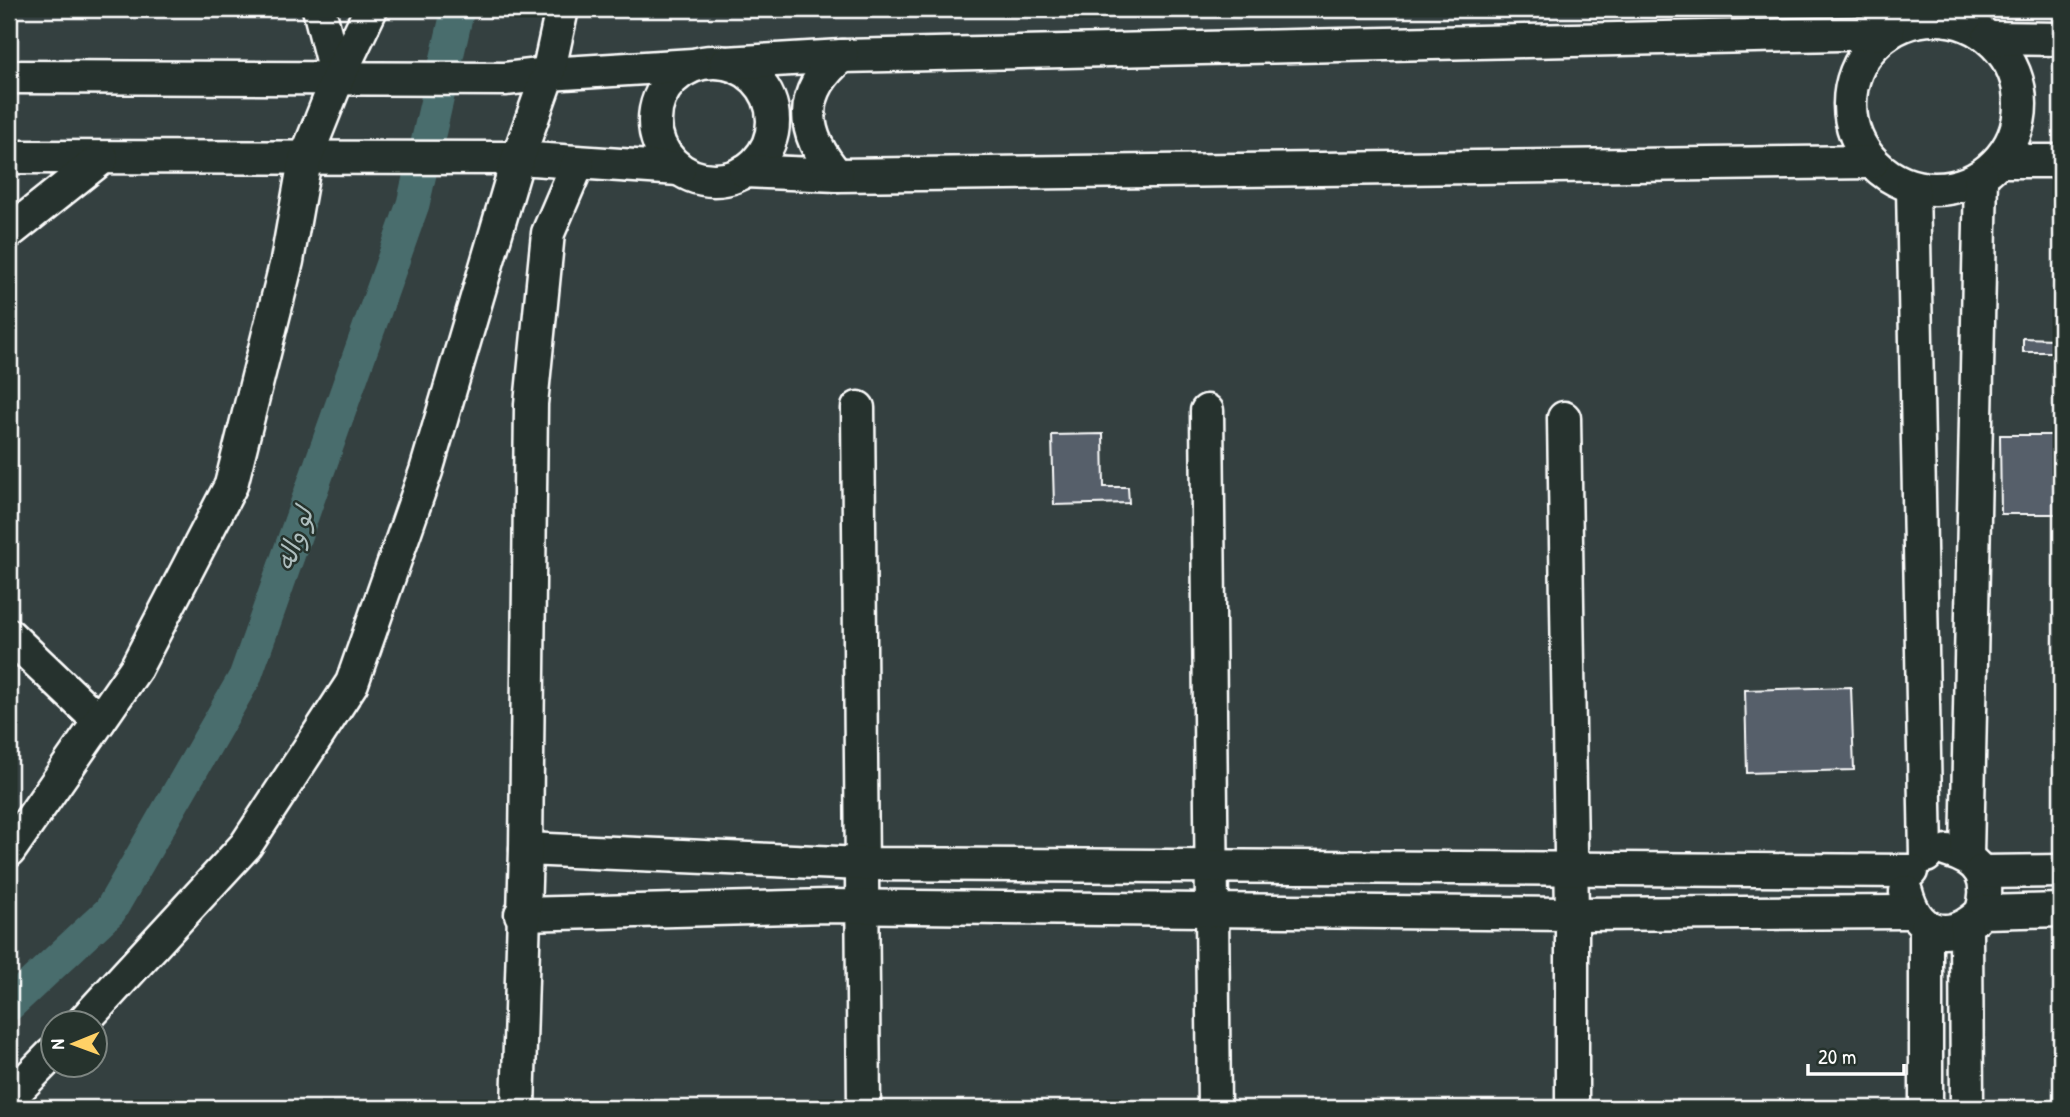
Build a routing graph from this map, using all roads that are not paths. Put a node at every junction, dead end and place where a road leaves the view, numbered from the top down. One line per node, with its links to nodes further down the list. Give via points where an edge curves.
1 (319, 9): 13 (street)
2 (370, 9): 13 (street)
3 (562, 9): 11 (street)
4 (1930, 14): 5 (street); 6 (street, via 1971,26)
5 (1888, 33): 8 (street); 19 (street, via 1867,53 1854,79 1850,108 1856,137)
6 (1989, 38): 7 (street); 21 (street, via 2007,58 2018,84 2020,111 2013,138)
7 (2061, 39)
8 (842, 56): 9 (street); 24 (street, via 816,82 810,103 814,143)
9 (726, 63): 10 (street); 23 (street, via 760,84 773,121 760,158)
10 (693, 65): 11 (street); 22 (street, via 665,87 654,122 657,140)
11 (548, 74): 13 (street, via 505,79); 16 (street)
12 (9, 78): 13 (street)
13 (337, 80): 17 (street)
14 (9, 158): 15 (street)
15 (102, 158): 17 (street); 26 (street)
16 (518, 158): 17 (street); 20 (street); 47 (street, via 426,471 352,683 246,845)
17 (305, 160): 31 (street, via 287,261 231,485 136,668)
18 (2061, 161): 21 (street)
19 (1872, 162): 24 (street); 25 (street)
20 (578, 163): 22 (street); 32 (street, via 548,233 531,404)
21 (1990, 168): 25 (street, via 1960,186); 36 (street)
22 (679, 169): 23 (street, via 712,180)
23 (745, 171): 24 (street)
24 (837, 175)
25 (1913, 187): 35 (street)
26 (9, 232)
27 (858, 408): 34 (street)
28 (1207, 411): 38 (street)
29 (1564, 418): 37 (street)
30 (9, 635): 31 (street)
31 (99, 721): 33 (street)
32 (526, 849): 34 (street); 43 (street)
33 (9, 851)
34 (862, 864): 38 (street); 40 (street)
35 (1919, 864): 36 (street, via 1947,851); 37 (street); 45 (street, via 1906,892)
36 (1974, 864): 39 (street); 46 (street, via 1987,892)
37 (1570, 867): 38 (street); 44 (street)
38 (1211, 869): 42 (street)
39 (2061, 871)
40 (862, 906): 42 (street); 43 (street); 51 (street)
41 (2061, 910): 46 (street)
42 (1213, 911): 44 (street); 52 (street)
43 (522, 914): 50 (street)
44 (1572, 914): 45 (street); 53 (street)
45 (1919, 919): 46 (street, via 1946,932); 54 (street)
46 (1974, 920): 55 (street)
47 (95, 1009)
48 (38, 1068): 49 (street)
49 (9, 1098)
50 (518, 1108)
51 (864, 1108)
52 (1214, 1108)
53 (1572, 1108)
54 (1926, 1108)
55 (1967, 1108)

